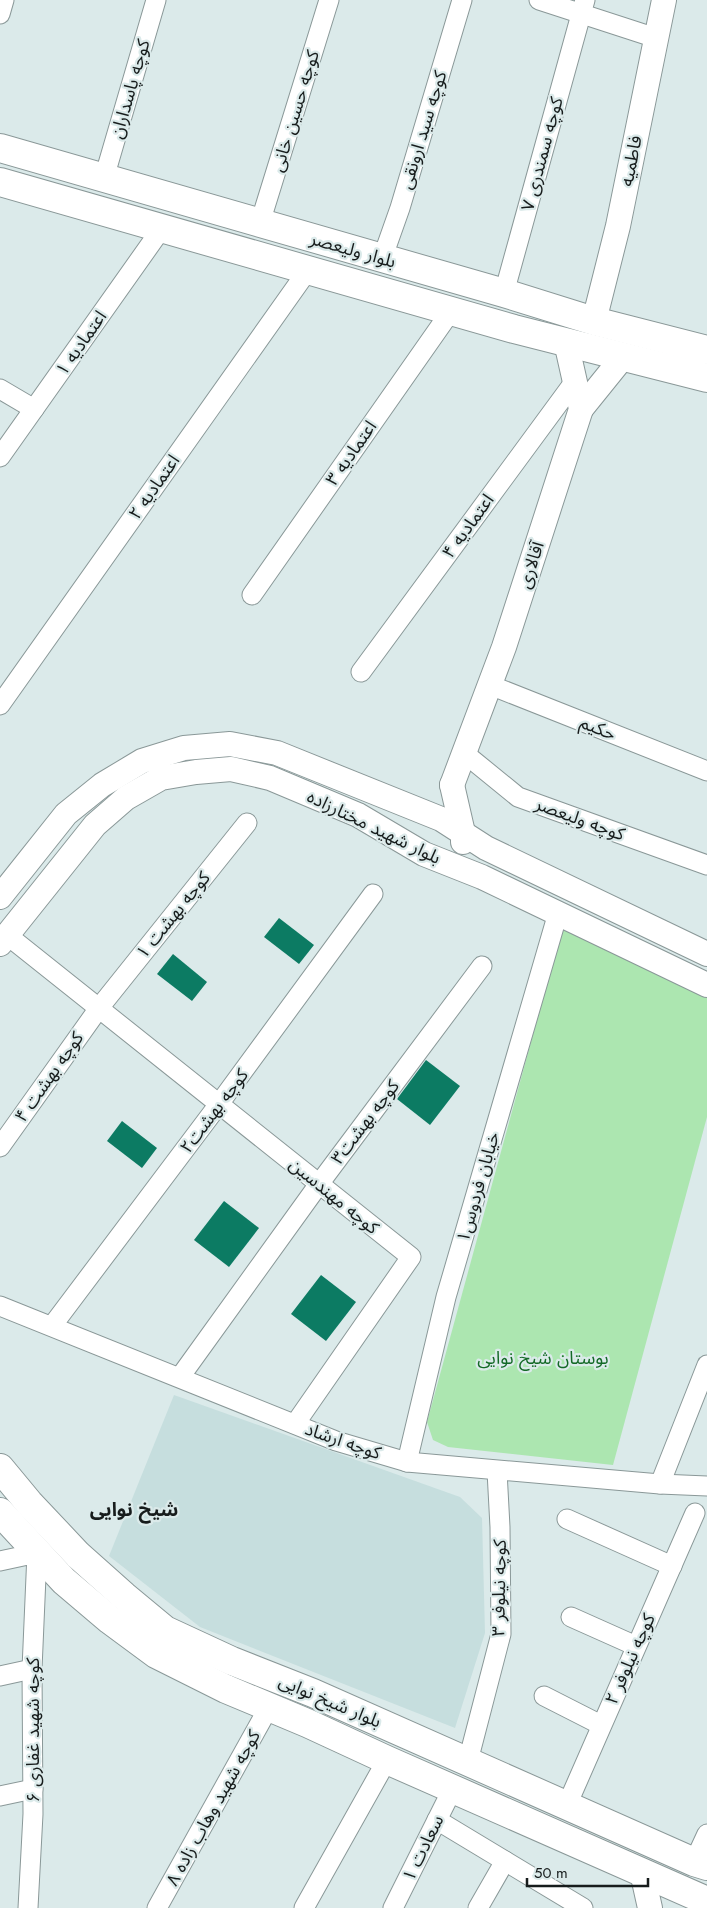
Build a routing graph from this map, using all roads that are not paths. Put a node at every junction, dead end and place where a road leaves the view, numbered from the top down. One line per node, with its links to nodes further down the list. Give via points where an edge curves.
1 (4, 0): 8 (street)
2 (156, 0): 11 (street, کوچه پاسداران)
3 (329, 0): 13 (street, کوچه حسین خانی)
4 (462, 0): 15 (street, کوچه سید ارونقی)
5 (539, 0): 7 (street)
6 (664, 0): 9 (street, فاطمیه)
7 (583, 7): 9 (street); 17 (street, کوچه سمندری ۷)
8 (0, 14)
9 (656, 38): 19 (street, فاطمیه, via 618,226)
10 (0, 148): 11 (main road, بلوار ولیعصر)
11 (104, 178): 13 (main road, بلوار ولیعصر)
12 (0, 182): 14 (main road, بلوار ولیعصر)
13 (260, 222): 15 (main road, بلوار ولیعصر)
14 (162, 228): 16 (main road, بلوار ولیعصر); 27 (street, اعتمادیه ۱)
15 (382, 259): 17 (main road, بلوار ولیعصر)
16 (308, 270): 18 (main road, بلوار ولیعصر); 32 (street, اعتمادیه ۲)
17 (504, 293): 19 (main road, بلوار ولیعصر)
18 (451, 311): 20 (main road, بلوار ولیعصر); 29 (street, اعتمادیه ۳)
19 (594, 321): 21 (main road, بلوار ولیعصر)
20 (566, 342): 22 (main road, بلوار ولیعصر); 24 (street)
21 (707, 350)
22 (623, 357): 23 (main road, بلوار ولیعصر); 26 (street)
23 (707, 378)
24 (574, 381): 26 (street); 30 (street, اعتمادیه ۴)
25 (0, 389): 27 (street)
26 (581, 409): 31 (street, آقالاری)
27 (34, 410): 28 (street, اعتمادیه ۱)
28 (0, 457)
29 (252, 595)
30 (361, 672)
31 (490, 685): 33 (street, آقالاری); 34 (street, حکیم)
32 (0, 705)
33 (464, 753): 35 (street, آقالاری); 41 (street, کوچه ولیعصر, via 518,797)
34 (707, 771)
35 (452, 785): 36 (street); 38 (street)
36 (420, 810): 38 (street, بلوار شهید مختارزاده); 39 (street, via 402,826); 43 (street, بلوار شهید مختارزاده, via 277,753 230,744 184,748 142,761 102,785 66,814)
37 (247, 823): 49 (street, کوچه بهشت ۱)
38 (463, 833): 40 (street, via 462,851); 46 (street, بلوار شهید مختارزاده, via 486,848)
39 (407, 844): 40 (street, بلوار شهید مختارزاده); 45 (street, بلوار شهید مختارزاده, via 358,815 270,778 231,769 161,778 126,798 95,825)
40 (444, 862): 44 (street, بلوار شهید مختارزاده)
41 (707, 865)
42 (373, 894): 50 (street, کوچه بهشت۲)
43 (0, 897)
44 (558, 913): 48 (street, بلوار شهید مختارزاده); 58 (street, خیابان فردوس۱, via 446,1297)
45 (4, 939): 49 (street, کوچه مهندسین)
46 (707, 954)
47 (482, 966): 52 (street, کوچه بهشت۳)
48 (707, 985)
49 (99, 1008): 50 (street, کوچه مهندسین); 51 (street, کوچه بهشت ۴)
50 (219, 1104): 52 (street, کوچه مهندسین); 54 (street, کوچه بهشت۲)
51 (0, 1147)
52 (319, 1184): 56 (street, کوچه بهشت۳); 57 (street, کوچه مهندسین, via 411,1257)
53 (0, 1306): 54 (street, کوچه ارشاد)
54 (52, 1326): 56 (street, کوچه ارشاد)
55 (707, 1365): 61 (street)
56 (180, 1377): 57 (street, کوچه ارشاد)
57 (295, 1424): 58 (street, کوچه ارشاد, via 336,1441)
58 (407, 1462): 60 (street, کوچه ارشاد)
59 (0, 1468): 77 (main road, بلوار شیخ نوایی, via 78,1555 165,1630)
60 (497, 1471): 61 (street, کوچه ارشاد); 77 (street, کوچه نیلوفر ۳, via 501,1634)
61 (660, 1484): 62 (street, کوچه ارشاد)
62 (707, 1486)
63 (0, 1512): 66 (main road, بلوار شیخ نوایی)
64 (695, 1513): 68 (street, کوچه نیلوفر ۲)
65 (567, 1519): 68 (street)
66 (37, 1553): 67 (street); 71 (street, کوچه شهید غفاری ۶); 74 (main road, بلوار شیخ نوایی, via 64,1581 156,1654)
67 (0, 1561)
68 (672, 1566): 70 (street, کوچه نیلوفر ۲)
69 (570, 1617): 70 (street)
70 (636, 1646): 75 (street, کوچه نیلوفر ۲)
71 (32, 1668): 72 (street); 79 (street, کوچه شهید غفاری ۶)
72 (0, 1676)
73 (544, 1696): 75 (street)
74 (269, 1707): 76 (main road, بلوار شیخ نوایی); 90 (street, کوچه شهید وهاب زاده ۸)
75 (601, 1725): 81 (street, کوچه نیلوفر ۲)
76 (387, 1760): 78 (main road, بلوار شیخ نوایی); 91 (street)
77 (468, 1761): 81 (main road, بلوار شیخ نوایی)
78 (453, 1788): 82 (street, سعادت ۱); 86 (main road, بلوار شیخ نوایی)
79 (33, 1789): 80 (street); 89 (street, کوچه شهید غفاری ۶)
80 (0, 1796)
81 (567, 1805): 85 (main road, بلوار شیخ نوایی)
82 (437, 1820): 84 (street); 92 (street, سعادت ۱)
83 (707, 1834): 85 (street)
84 (505, 1861): 87 (street); 93 (street)
85 (701, 1864)
86 (642, 1872): 88 (main road, بلوار شیخ نوایی); 95 (street)
87 (555, 1901): 94 (street)
88 (707, 1901)
89 (28, 1908)
90 (157, 1908)
91 (304, 1908)
92 (394, 1908)
93 (478, 1908)
94 (583, 1908)
95 (650, 1908)

